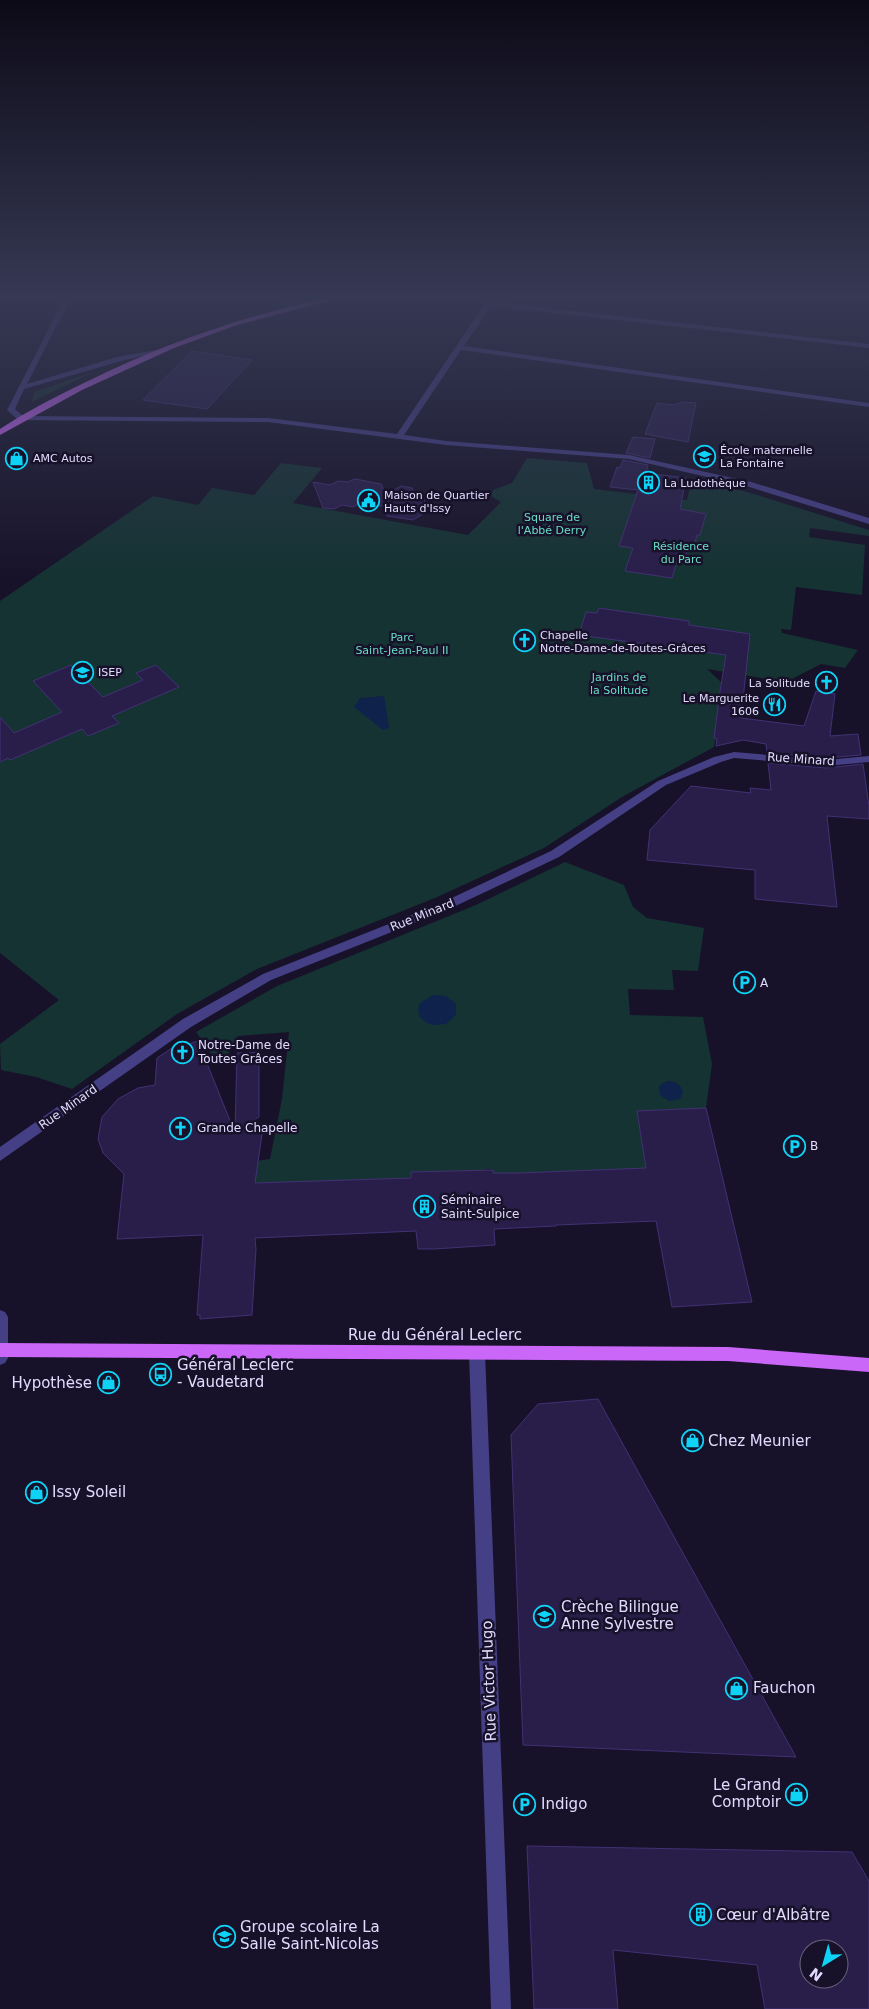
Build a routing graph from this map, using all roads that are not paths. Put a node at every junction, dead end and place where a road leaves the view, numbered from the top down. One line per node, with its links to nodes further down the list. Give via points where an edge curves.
1 (19, 393): 6 (street, via 12,410)
2 (70, 393): 6 (main road)
3 (430, 393): 8 (street)
4 (781, 393): 5 (street)
5 (869, 405)
6 (21, 418): 7 (main road); 8 (street, via 268,420)
7 (0, 433)
8 (399, 438): 9 (street, via 629,457 748,484)
9 (869, 521)
10 (869, 759): 11 (street, Rue Minard, via 826,763 734,755 662,783 555,854 444,908 267,977 187,1023)
11 (0, 1155)
12 (0, 1317): 14 (street)
13 (477, 1352): 14 (main road, Rue du Général Leclerc); 15 (main road, Rue du Général Leclerc, via 728,1354); 16 (street, Rue Victor Hugo)
14 (0, 1353)
15 (869, 1366)
16 (501, 2009)

